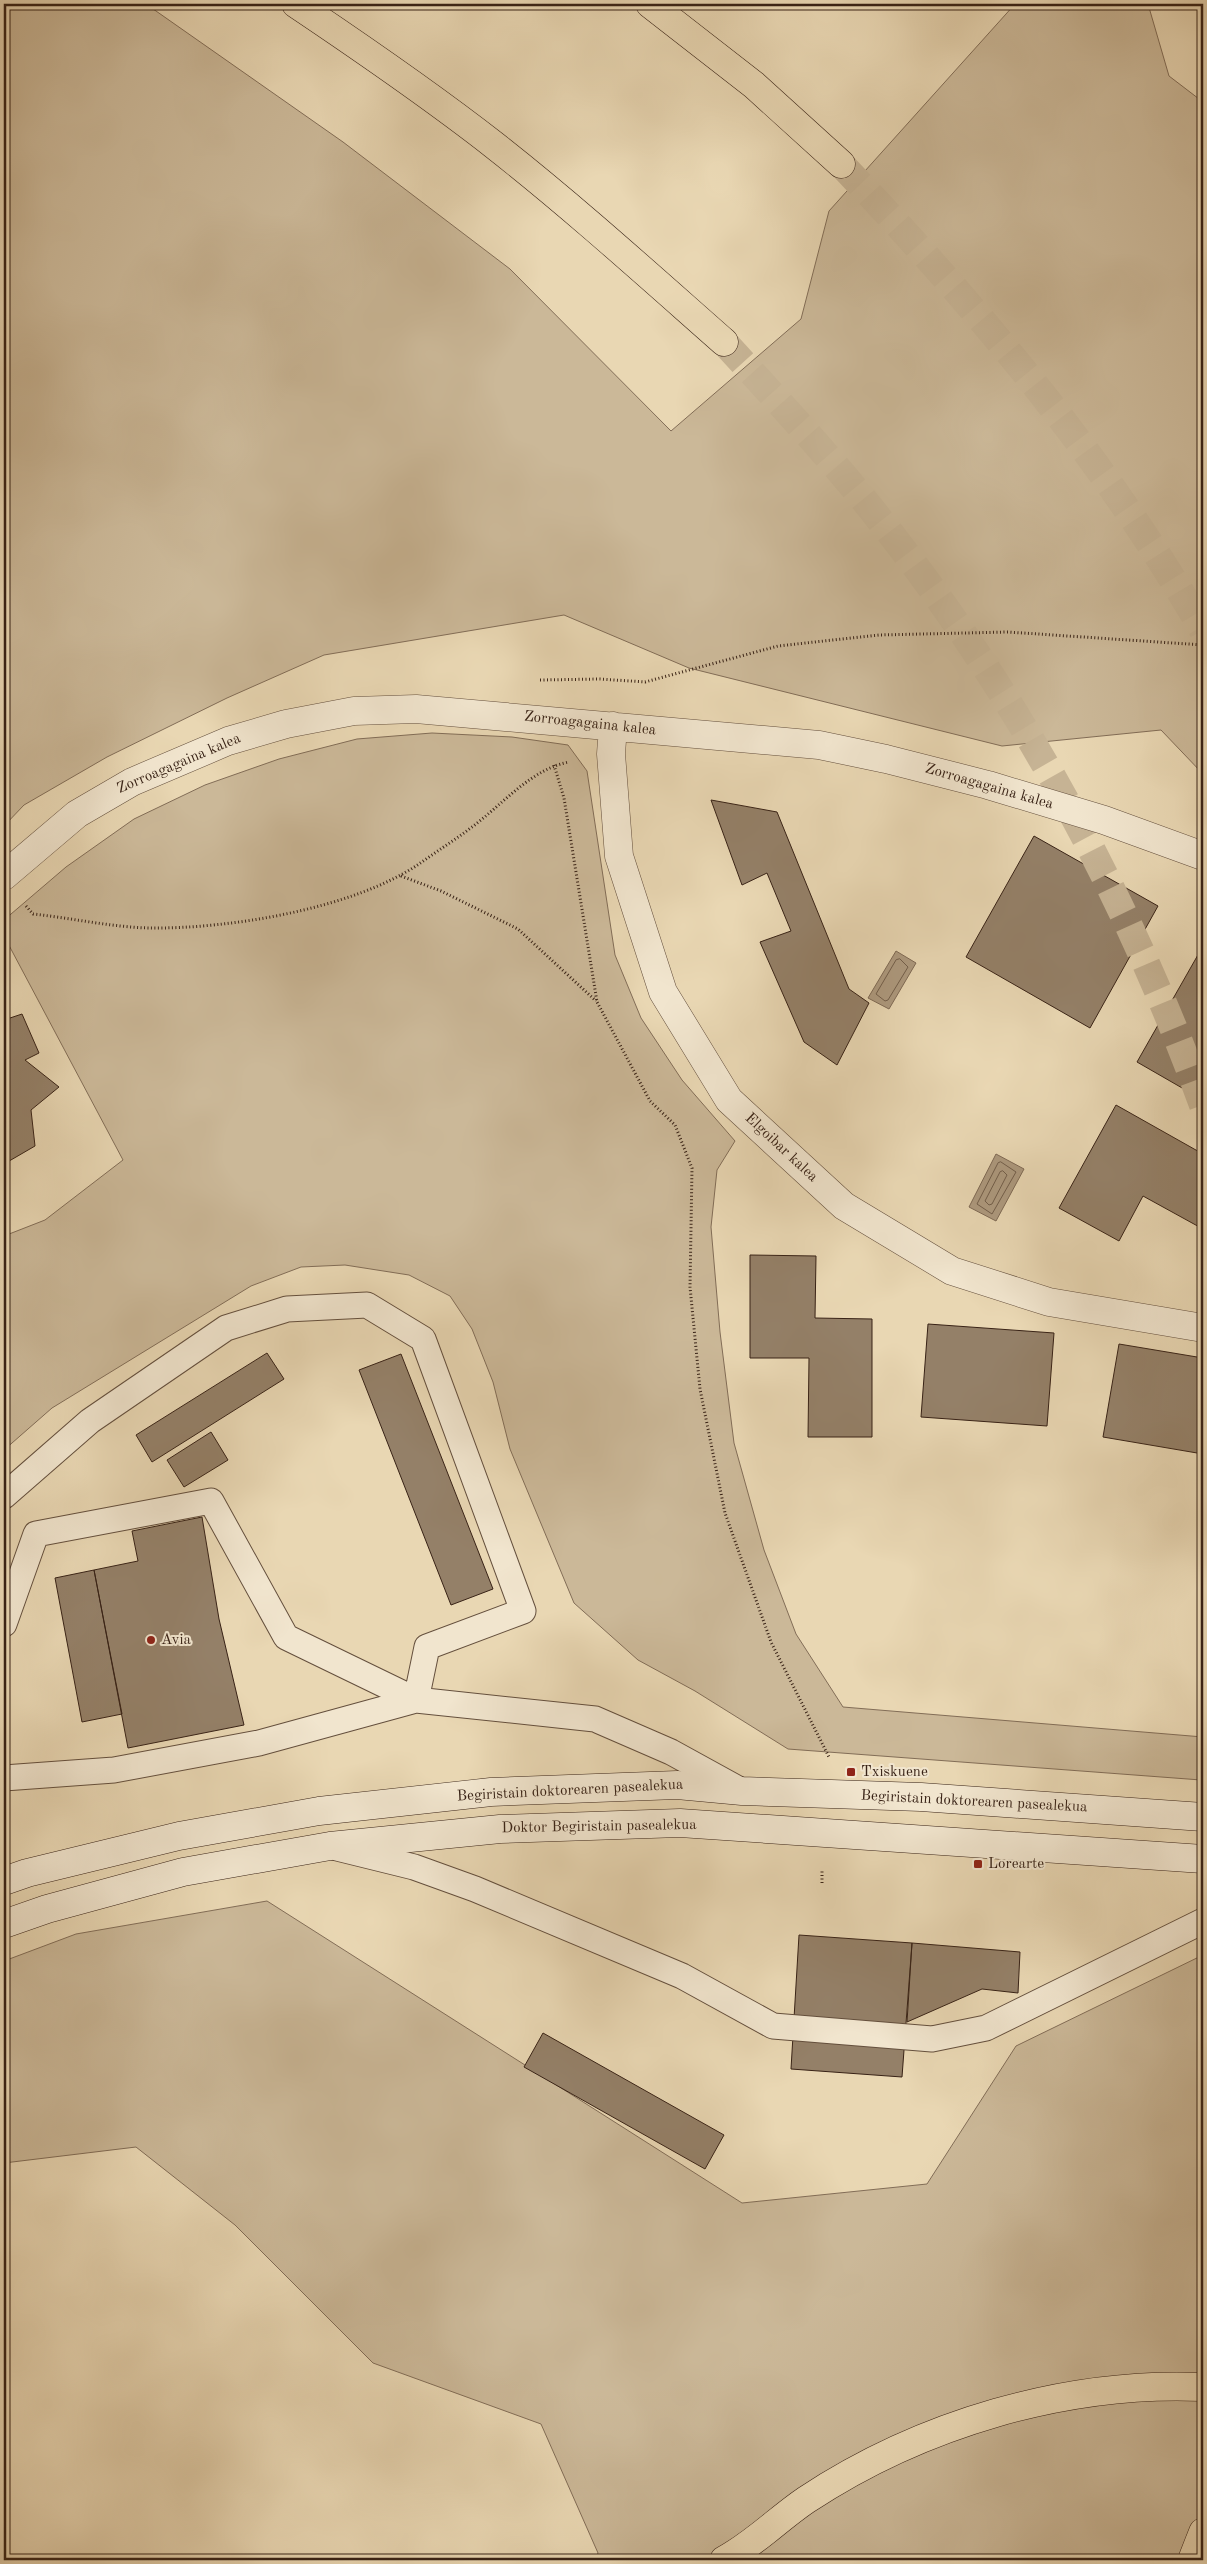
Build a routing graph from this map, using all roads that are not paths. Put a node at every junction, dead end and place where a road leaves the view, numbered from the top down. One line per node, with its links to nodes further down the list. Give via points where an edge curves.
1 (296, 4): 4 (highway, via 493,144 609,240)
2 (650, 4): 3 (highway, via 754,85)
3 (840, 164)
4 (724, 342)
5 (613, 726): 6 (main road, Zorroagagaina kalea, via 819,745 886,759 1104,820); 7 (main road, Zorroagagaina kalea, via 416,709 354,711 286,724 228,741 132,782 77,814); 8 (main road, Elgoibar kalea, via 611,754 619,856 663,992 729,1100 844,1206 952,1271 1049,1302)
6 (1203, 856)
7 (4, 876)
8 (1203, 1328)
9 (4, 1496): 11 (lane, via 90,1421 226,1328 287,1309 367,1306 423,1339 523,1611 427,1647)
10 (4, 1624): 11 (lane, via 36,1534 211,1501 286,1637)
11 (416, 1700): 12 (lane, via 259,1743 114,1770); 13 (lane, via 595,1719 671,1752)
12 (4, 1778)
13 (742, 1791): 14 (main road, Begiristain doktorearen pasealekua, via 921,1797); 17 (main road, Begiristain doktorearen pasealekua, via 677,1785 491,1792 319,1811 179,1836)
14 (1203, 1817)
15 (330, 1846): 16 (main road, Doktor Begiristain pasealekua, via 500,1829 680,1823); 18 (lane, via 414,1867 475,1889 682,1976 773,2026 932,2039 986,2028); 19 (main road, Doktor Begiristain pasealekua, via 183,1872)
16 (1203, 1859)
17 (4, 1881)
18 (1203, 1921)
19 (4, 1924)
20 (1203, 2387): 22 (highway, via 1125,2387 1082,2393 1020,2408 924,2439 863,2468 806,2501)
21 (1203, 2532): 23 (highway)
22 (732, 2558)
23 (1192, 2560)

